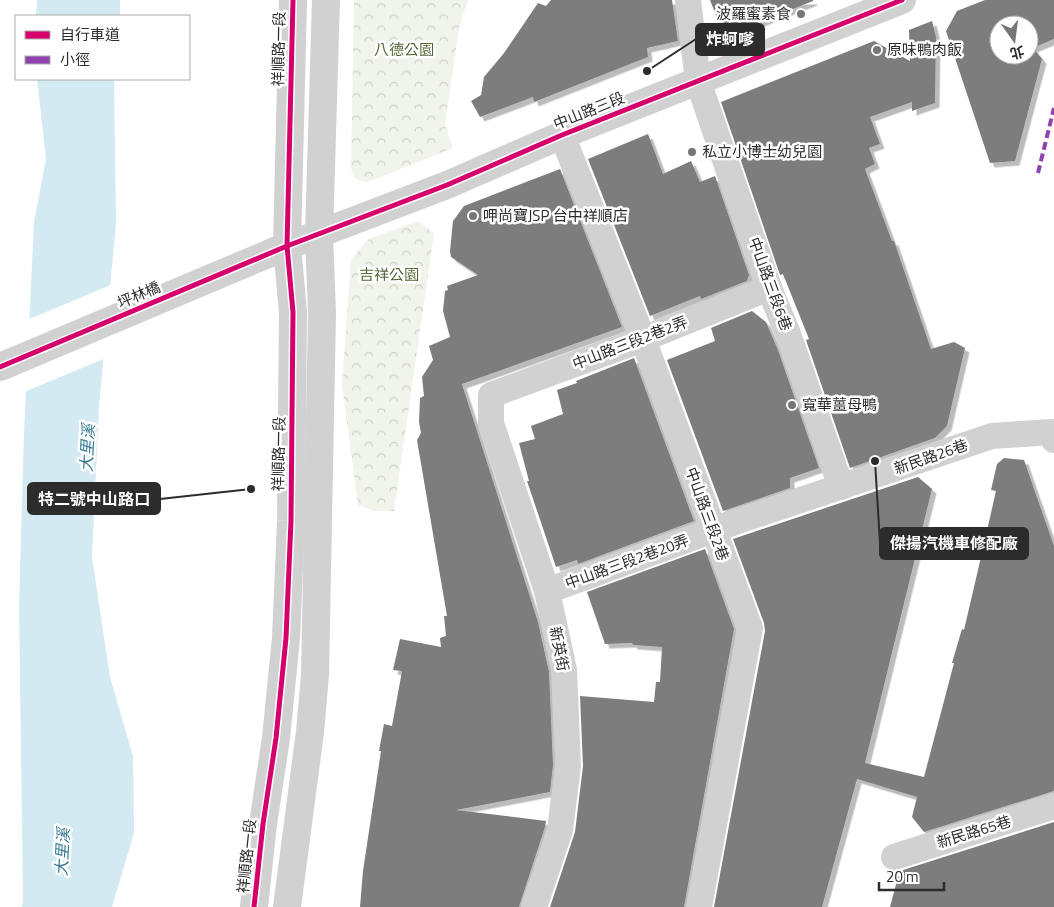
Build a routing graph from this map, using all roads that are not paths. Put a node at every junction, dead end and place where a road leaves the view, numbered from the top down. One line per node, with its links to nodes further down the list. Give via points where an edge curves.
1 (293, 0): 8 (street, 祥順路一段)
2 (326, 0): 7 (street)
3 (688, 0): 5 (street, 中山路三段6巷)
4 (902, 0): 5 (street, 中山路三段)
5 (698, 81): 6 (street, 中山路三段); 9 (street, 中山路三段6巷)
6 (562, 135): 7 (street, 中山路三段, via 447,185); 10 (street, 中山路三段2巷)
7 (319, 234): 8 (street, 中山路三段); 21 (street, via 322,313 315,675)
8 (287, 246): 11 (street, 坪林橋); 20 (street, 祥順路一段, via 293,312 286,638)
9 (769, 288): 10 (street, 中山路三段2巷2弄); 14 (street, 中山路三段6巷)
10 (643, 339): 12 (street, 中山路三段2巷2弄); 16 (street, 中山路三段2巷)
11 (0, 367)
12 (491, 395): 17 (street, 新英街, via 491,423)
13 (1053, 436): 14 (street, 新民路26巷, via 992,436)
14 (841, 487): 15 (street, 新民路26巷)
15 (813, 496): 16 (street, 中山路三段2巷20弄)
16 (724, 526): 17 (street, 中山路三段2巷20弄); 23 (street, 中山路三段2巷, via 750,628)
17 (547, 591): 22 (street, 新英街, via 564,670 568,766 560,830)
18 (1054, 806): 19 (street, 新民路65巷)
19 (894, 857)
20 (254, 907)
21 (287, 907)
22 (534, 907)
23 (699, 907)

